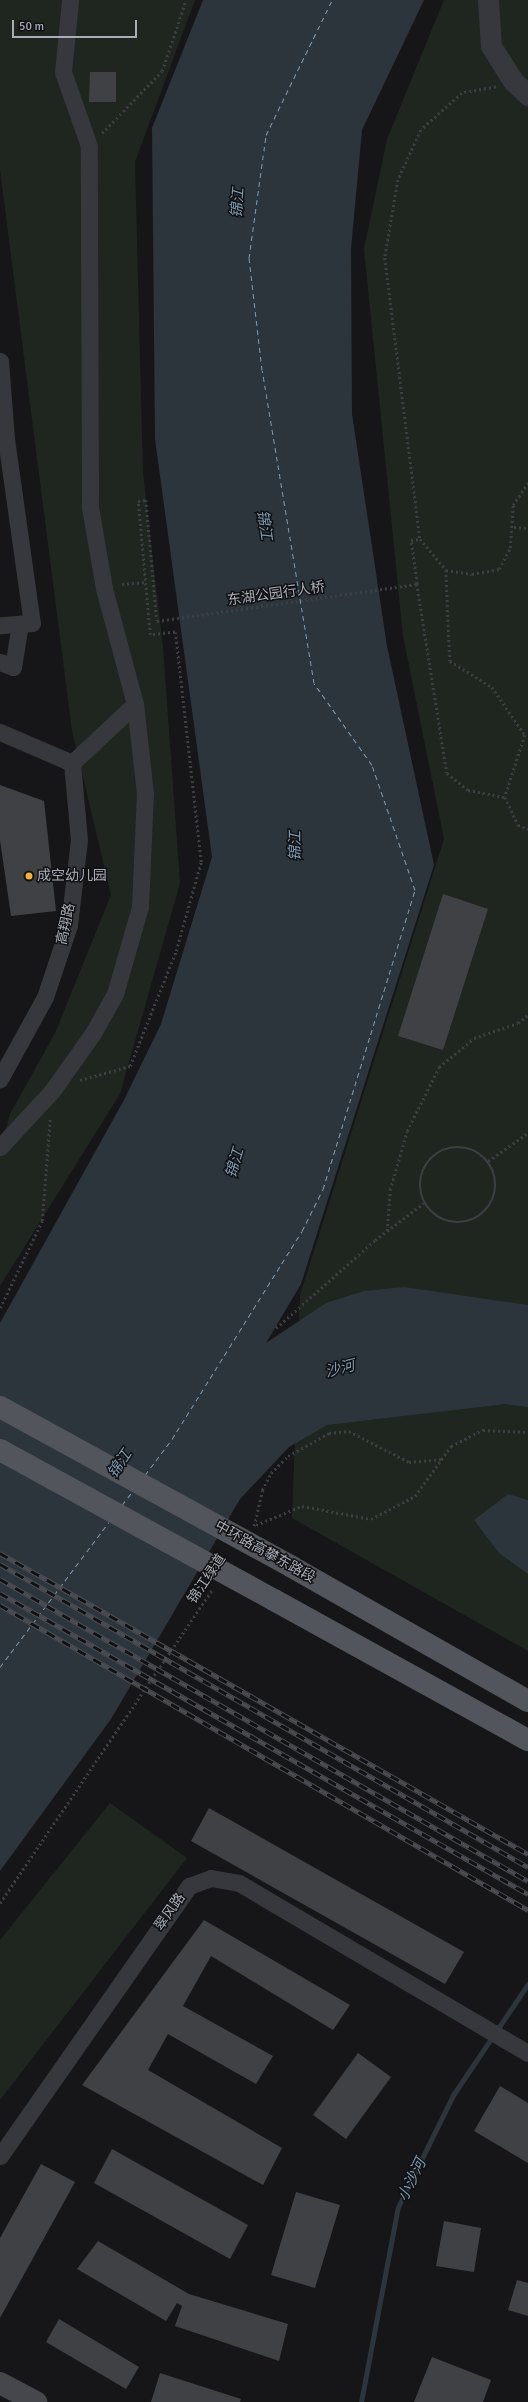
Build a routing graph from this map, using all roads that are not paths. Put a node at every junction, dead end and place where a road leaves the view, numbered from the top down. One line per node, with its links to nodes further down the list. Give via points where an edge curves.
1 (70, 0): 9 (street, via 63,72 89,146 90,507 104,588)
2 (488, 0): 3 (street, via 491,46)
3 (521, 88)
4 (0, 361): 5 (street)
5 (3, 439): 6 (street, via 32,623)
6 (20, 624): 7 (street); 8 (street, via 13,667)
7 (0, 625)
8 (0, 662)
9 (135, 704): 11 (street); 13 (street, via 145,794 140,907 115,994 52,1091)
10 (0, 732): 11 (street)
11 (72, 763): 12 (street, 高翔路, via 79,840 69,925 45,997)
12 (0, 1079)
13 (0, 1147)
14 (0, 1408): 16 (main road, 中环路高攀东路段, bridge, via 292,1566)
15 (0, 1450): 17 (main road, bridge)
16 (528, 1701)
17 (528, 1740)
18 (528, 2054): 19 (street, 翠风路, via 239,1883 211,1878 189,1886)
19 (0, 2156)
20 (0, 2384): 21 (main road)
21 (36, 2402)

